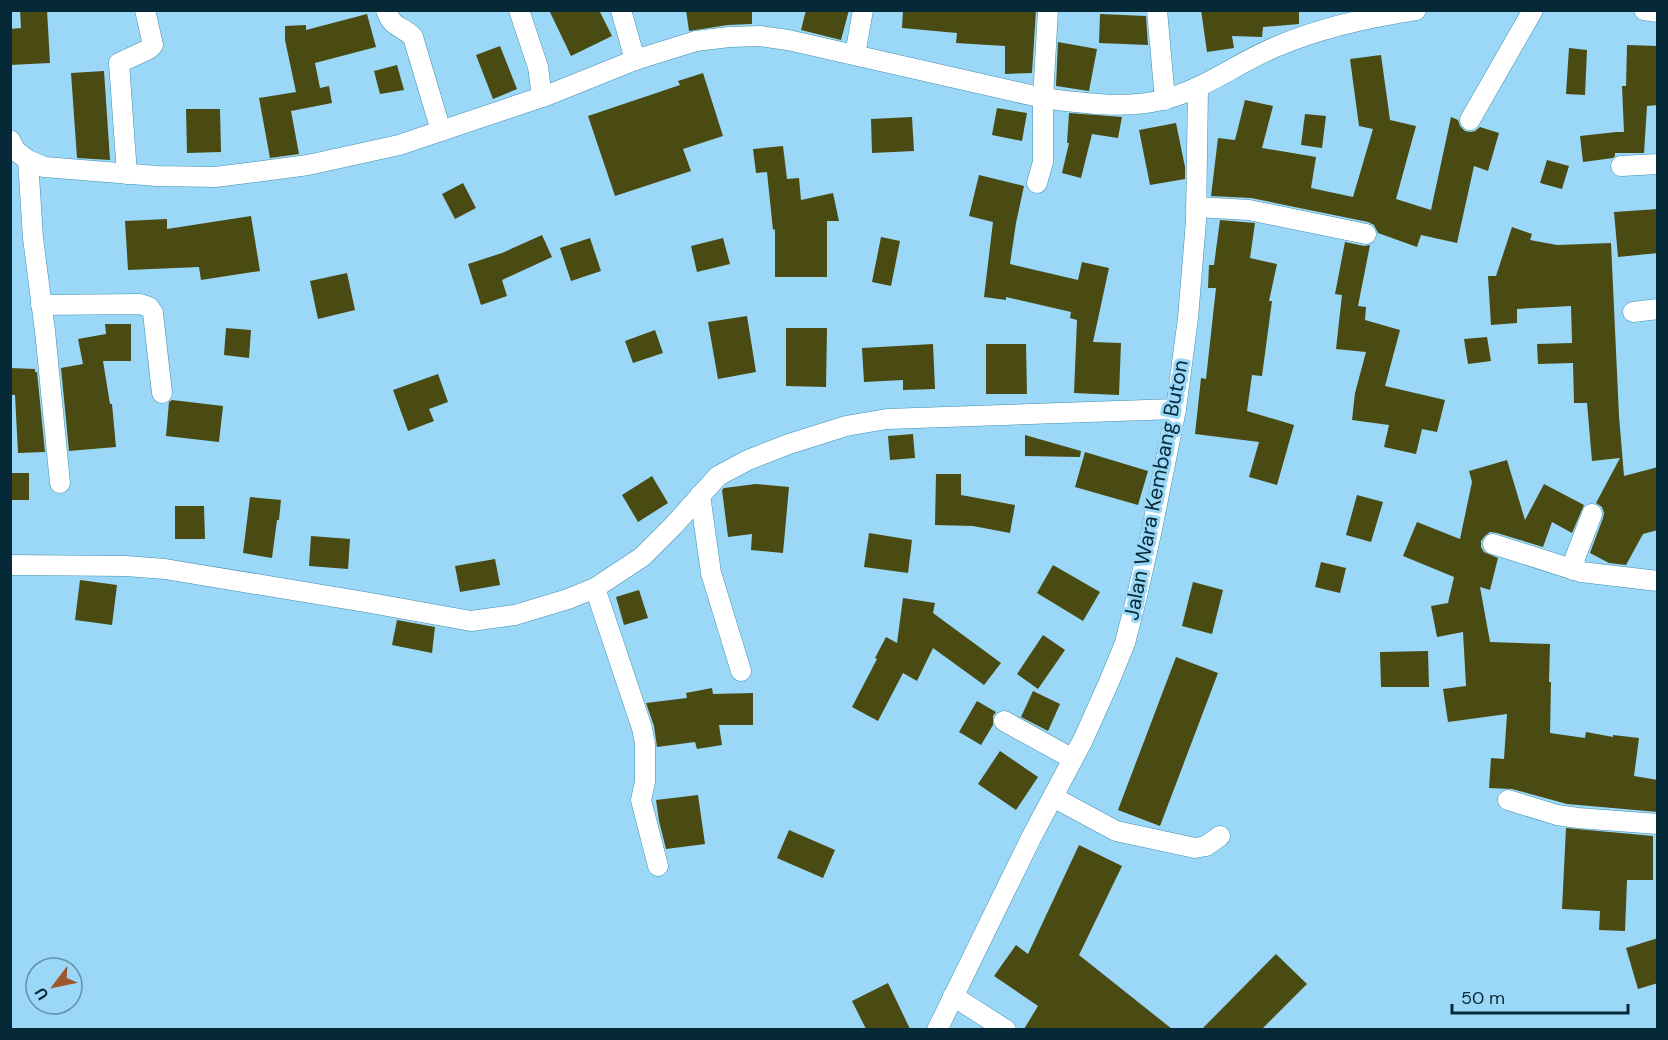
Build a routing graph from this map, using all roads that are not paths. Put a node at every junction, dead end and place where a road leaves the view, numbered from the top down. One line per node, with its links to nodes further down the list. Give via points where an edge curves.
1 (145, 10): 23 (street, via 153,45 120,63)
2 (386, 10): 19 (street, via 395,27 413,38)
3 (519, 10): 15 (street, via 538,67)
4 (621, 10): 13 (street)
5 (863, 10): 12 (street)
6 (1048, 10): 16 (street)
7 (1157, 10): 17 (street)
8 (1416, 10): 14 (street, via 1299,38)
9 (1533, 10): 18 (street)
10 (1644, 10): 11 (street)
11 (1658, 12)
12 (855, 55): 13 (street, via 760,36 696,41); 16 (street)
13 (635, 60): 15 (street)
14 (1198, 88): 17 (street); 25 (street, Jalan Wara Kembang Buton)
15 (542, 97): 19 (street)
16 (1043, 98): 17 (street, via 1128,105); 24 (street, via 1042,162)
17 (1165, 100)
18 (1470, 120)
19 (441, 131): 23 (street, via 399,145 309,165 215,177)
20 (16, 151): 23 (street, via 44,167); 27 (street)
21 (1658, 164): 22 (street)
22 (1621, 166)
23 (127, 174)
24 (1037, 183)
25 (1196, 207): 26 (street, via 1249,210); 31 (street, Jalan Wara Kembang Buton)
26 (1366, 234)
27 (41, 305): 30 (street, via 149,307 153,313); 32 (street)
28 (1658, 309): 29 (street)
29 (1633, 312)
30 (162, 393)
31 (1176, 409): 33 (street, via 897,419 846,426 748,460 718,476); 42 (street, Jalan Wara Kembang Buton, via 1125,643)
32 (60, 483)
33 (700, 495): 39 (street, via 642,557); 40 (street, via 711,573)
34 (1592, 514): 37 (street)
35 (1493, 544): 37 (street)
36 (10, 565): 39 (street, via 165,569 471,621 515,615)
37 (1574, 570): 38 (street)
38 (1658, 581)
39 (595, 588): 47 (street, via 642,728 645,782 641,800)
40 (741, 671)
41 (1004, 721): 42 (street)
42 (1073, 759): 43 (street, Jalan Wara Kembang Buton)
43 (1053, 797): 46 (street, via 1116,831 1195,848); 48 (street, Jalan Wara Kembang Buton)
44 (1508, 800): 45 (street, via 1578,818)
45 (1658, 824)
46 (1220, 836)
47 (658, 866)
48 (952, 996): 49 (street, Jalan Wara Kembang Buton); 50 (street)
49 (937, 1029)
50 (1006, 1029)

